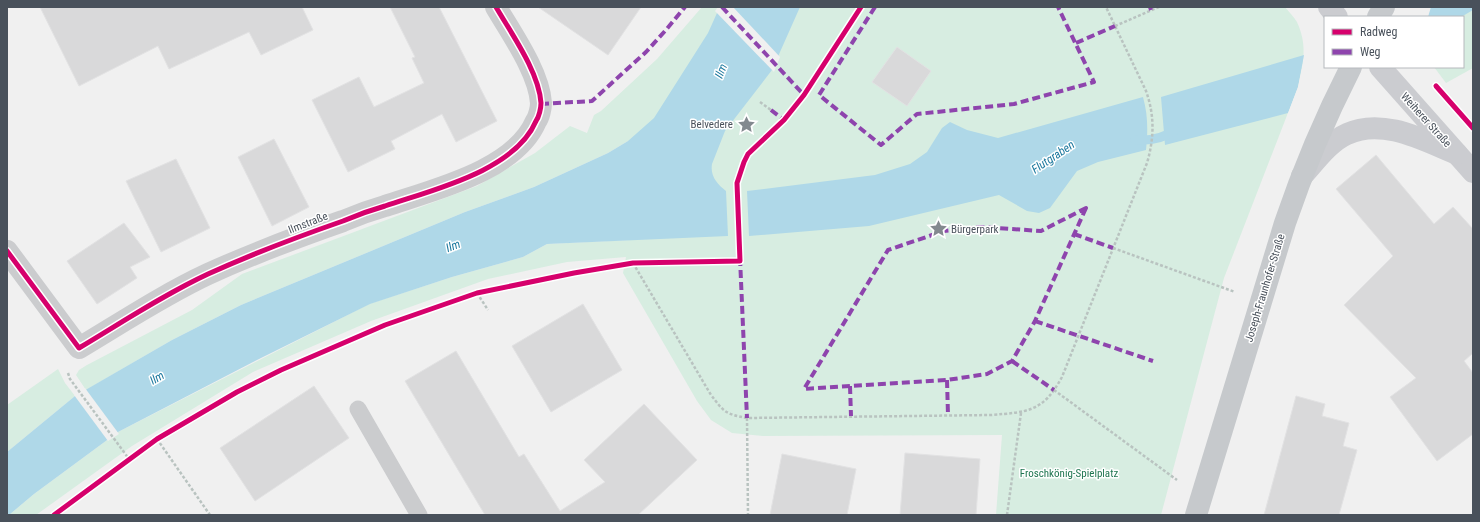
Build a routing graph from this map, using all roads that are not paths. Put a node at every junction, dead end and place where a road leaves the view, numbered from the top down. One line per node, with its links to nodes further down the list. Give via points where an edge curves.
1 (496, 7): 9 (street, Ilmstraße, via 529,64 538,85 541,104 536,122 524,140 499,161 461,181 328,226 207,275 79,348)
2 (1328, 7): 3 (main road)
3 (1336, 16)
4 (1351, 68): 8 (main road, Joseph-Fraunhofer-Straße)
5 (1381, 68): 6 (main road, Weiherer Straße)
6 (1457, 154): 7 (main road, Weiherer Straße); 8 (main road, via 1410,135 1390,130 1358,130 1333,143)
7 (1473, 172)
8 (1301, 176): 11 (main road, Joseph-Fraunhofer-Straße, via 1260,301 1234,396)
9 (7, 251)
10 (358, 409): 12 (lane)
11 (1199, 507)
12 (419, 515)

